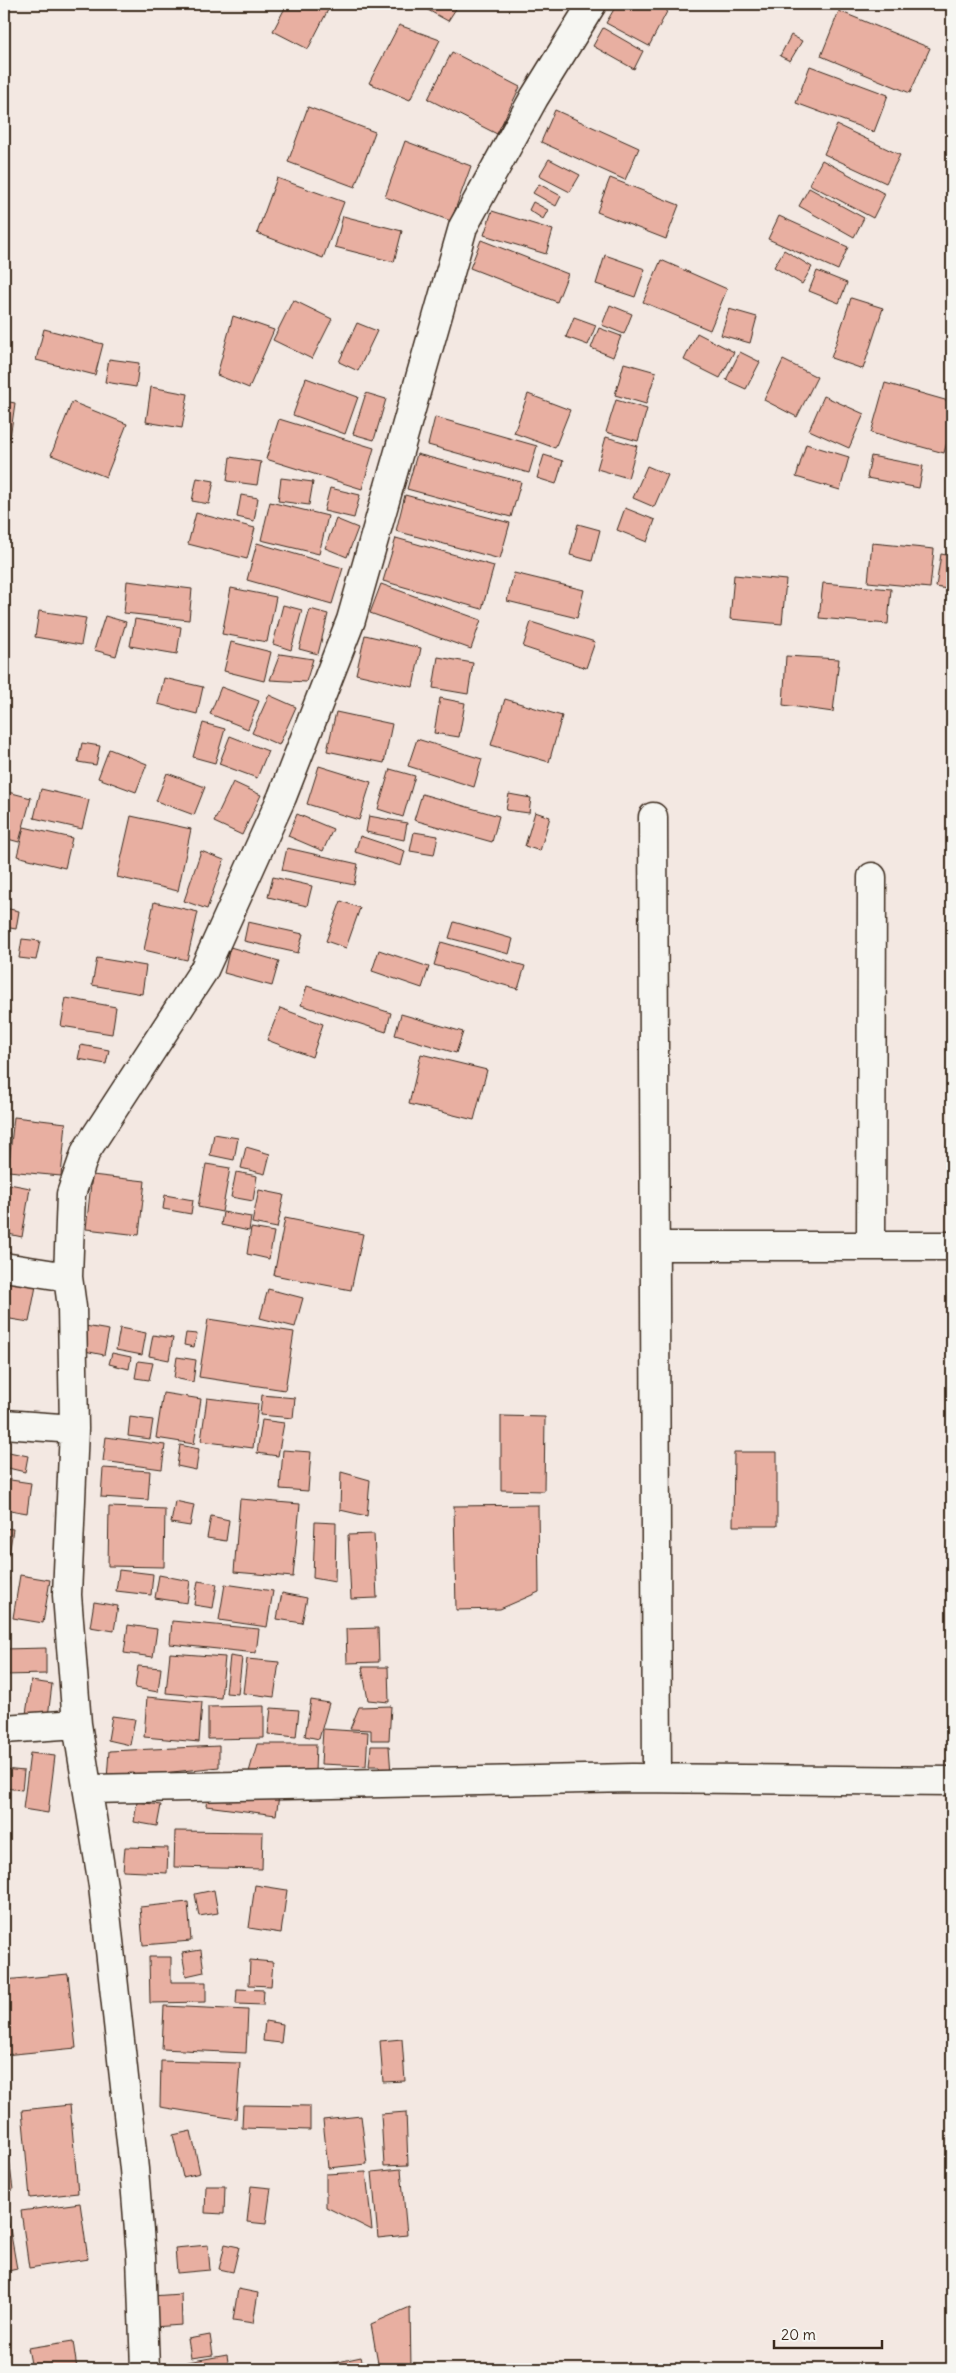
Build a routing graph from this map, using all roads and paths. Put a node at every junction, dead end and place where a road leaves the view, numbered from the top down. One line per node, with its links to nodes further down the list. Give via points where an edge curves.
1 (592, 4): 8 (street, via 534,98 463,227 351,620 282,797 204,970 86,1151 71,1194)
2 (653, 817): 4 (street)
3 (872, 877): 5 (street)
4 (654, 1246): 5 (street); 13 (street)
5 (871, 1246): 6 (street)
6 (952, 1246)
7 (4, 1267): 8 (street)
8 (68, 1276): 10 (street, via 72,1308)
9 (4, 1424): 10 (street)
10 (74, 1430): 11 (street, via 67,1595)
11 (77, 1724): 12 (street); 15 (street)
12 (4, 1729)
13 (657, 1778): 14 (street); 15 (street)
14 (952, 1780)
15 (89, 1789): 16 (street, via 134,2169)
16 (145, 2369)

